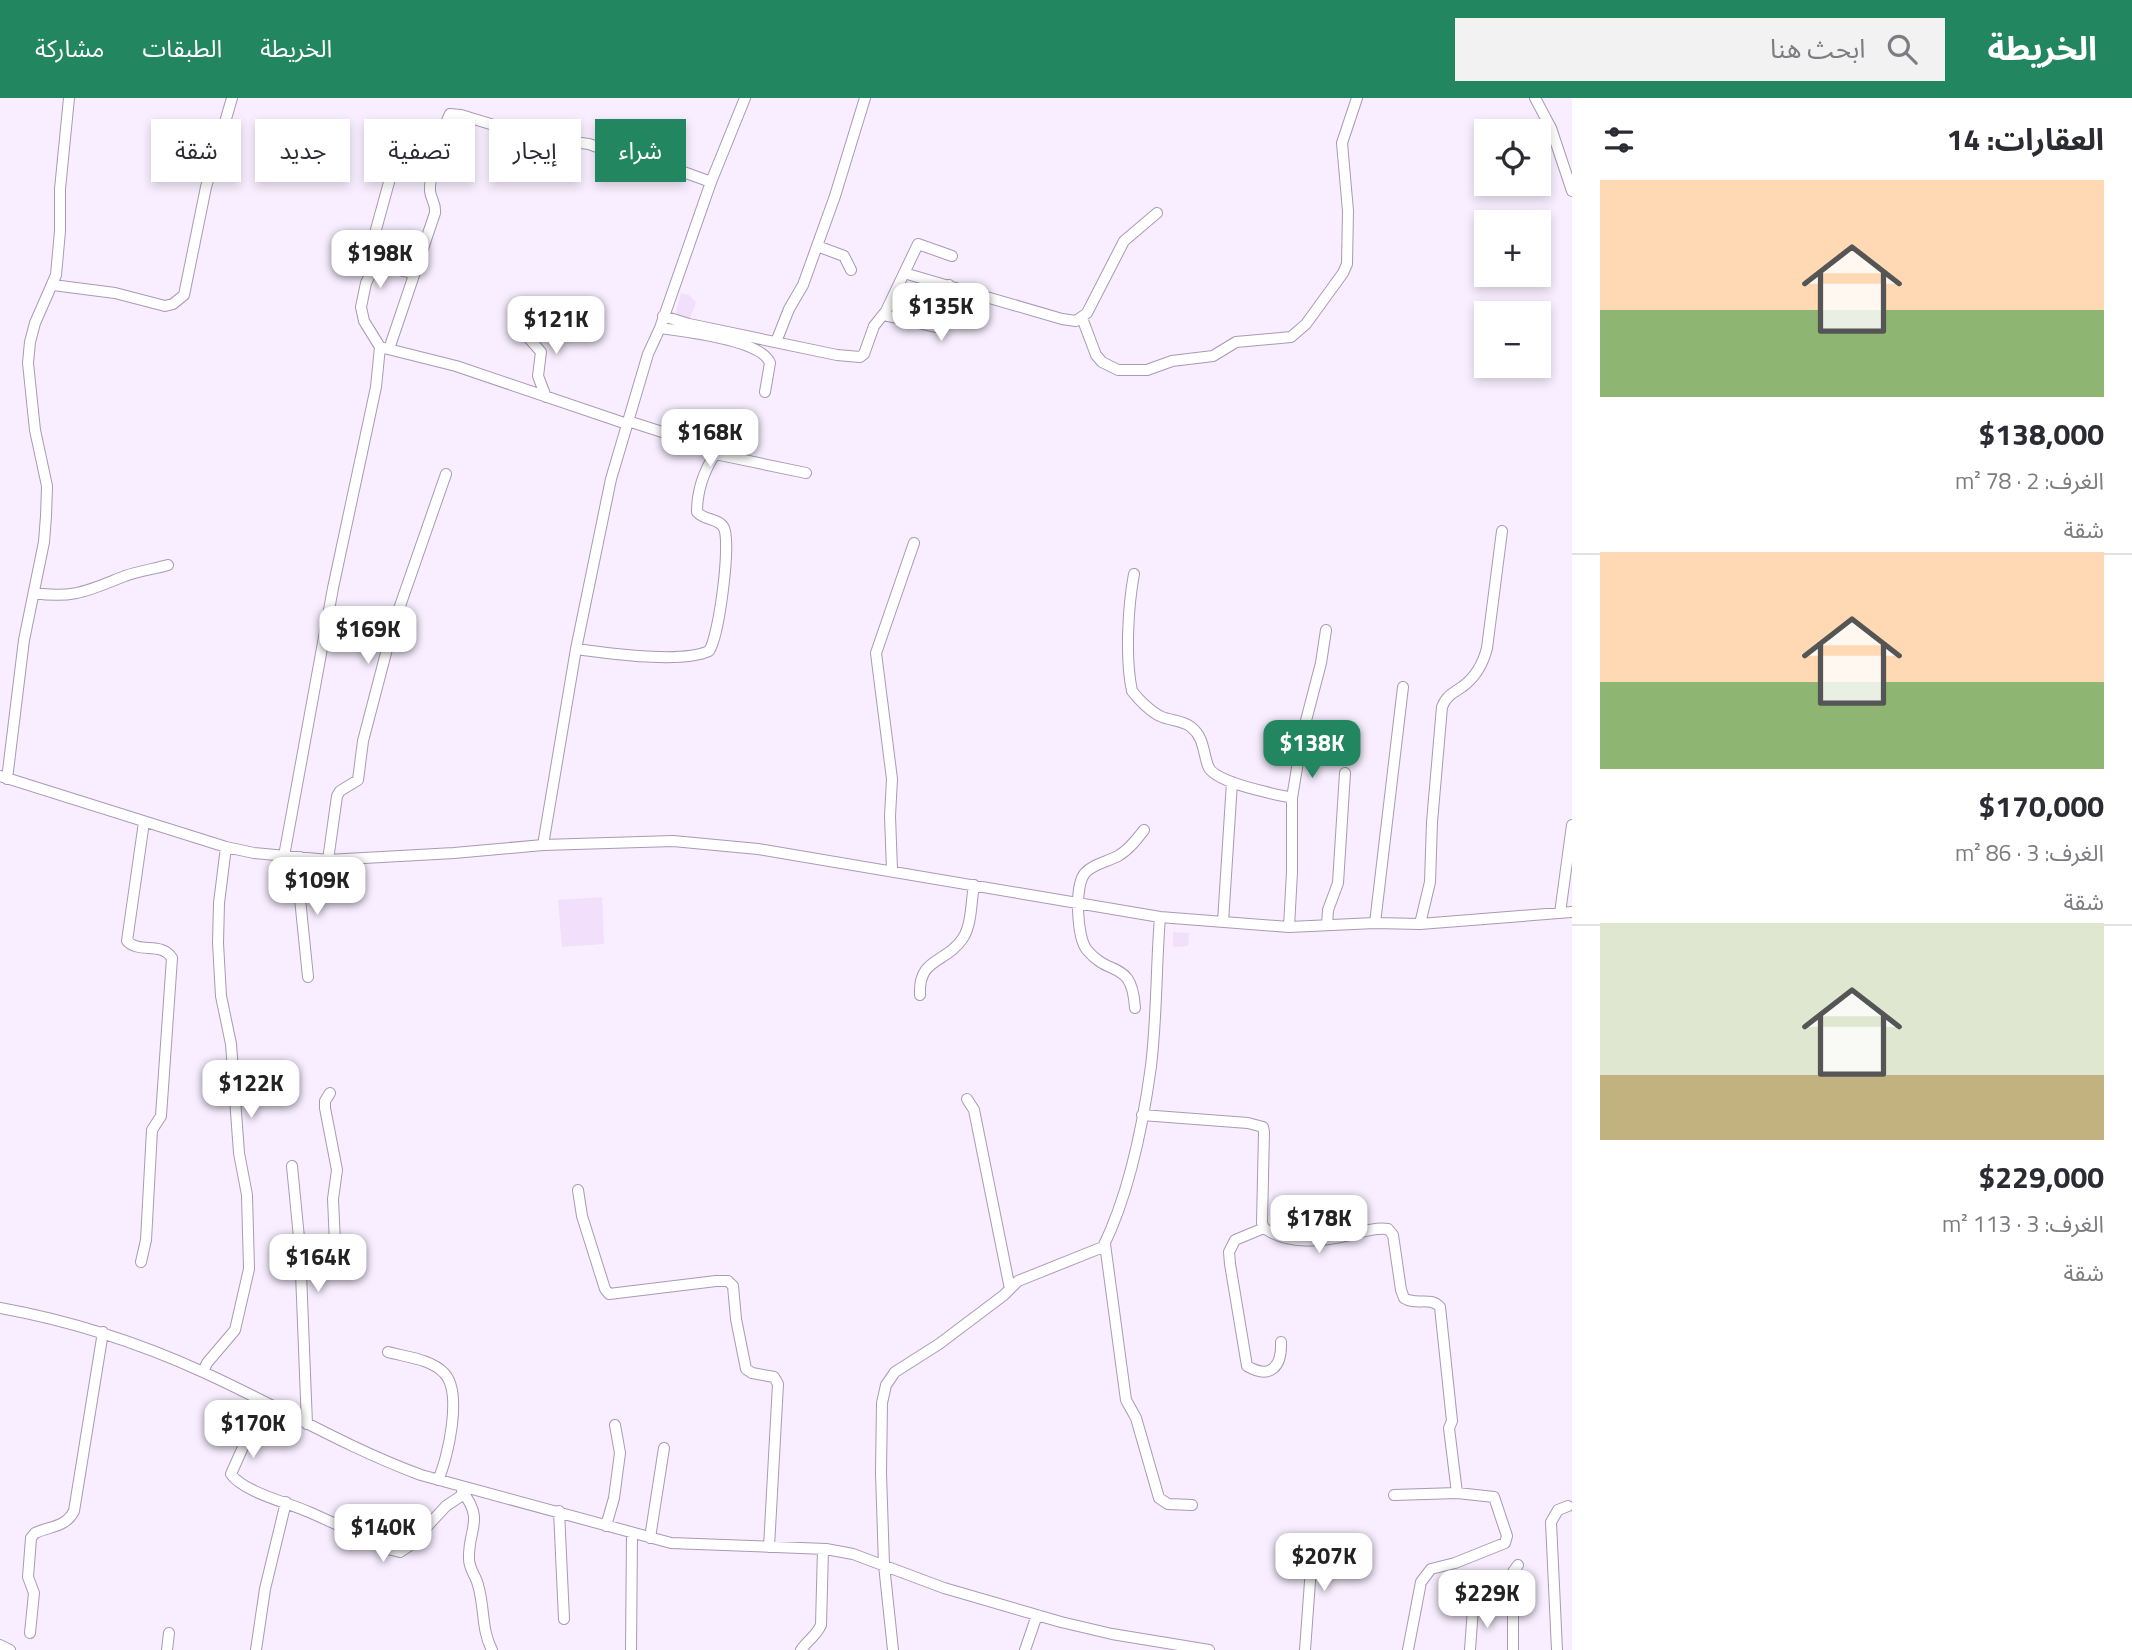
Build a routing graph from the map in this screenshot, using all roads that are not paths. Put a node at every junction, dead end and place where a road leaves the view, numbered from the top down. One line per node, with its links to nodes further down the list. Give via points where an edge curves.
1 (69, 98): 21 (street)
2 (232, 98): 21 (street, via 206,187 184,295 165,306 115,293)
3 (746, 98): 12 (street)
4 (865, 98): 15 (street)
5 (1357, 98): 25 (street, via 1342,148 1347,264 1297,333 1284,339 1241,341 1213,356 1127,371 1096,355)
6 (1535, 98): 13 (street, via 1551,128)
7 (448, 119): 8 (street, via 456,114)
8 (473, 119)
9 (475, 120): 12 (street, via 533,137 589,144)
10 (389, 182): 17 (street, via 372,244)
11 (432, 182): 19 (street, via 435,213)
12 (711, 183): 24 (street)
13 (1572, 191)
14 (1157, 213): 25 (street, via 1124,242)
15 (817, 246): 18 (street, via 844,256); 28 (street)
16 (952, 256): 20 (street, via 918,243)
17 (375, 265): 19 (street); 29 (street, via 361,311 375,342)
18 (851, 270)
19 (413, 272): 29 (street)
20 (904, 273): 22 (street); 23 (street)
21 (53, 285): 40 (street, via 35,323 28,363 47,485 44,542)
22 (949, 285): 23 (street, via 940,328); 25 (street, via 1062,318)
23 (883, 315): 28 (street, via 860,357)
24 (663, 316): 26 (street); 28 (street)
25 (1083, 318)
26 (660, 328): 30 (street, via 732,341 763,353 770,363); 32 (street)
27 (527, 336): 31 (street, via 541,352 538,376)
28 (776, 342)
29 (384, 348): 31 (street, via 456,366); 53 (street, via 333,588)
30 (765, 393)
31 (546, 397): 32 (street)
32 (627, 423): 33 (street, via 680,437); 42 (street)
33 (715, 454): 34 (street); 42 (street, via 697,500 702,518 718,521 725,532 716,634 709,651 677,656)
34 (806, 473)
35 (446, 474): 55 (street, via 393,626 363,741 358,780 337,796)
36 (1502, 531): 64 (street, via 1483,662 1442,707 1430,881)
37 (914, 543): 56 (street, via 876,653 892,779)
38 (168, 565): 40 (street, via 89,592)
39 (1134, 574): 46 (street, via 1129,622 1132,691 1160,716 1190,726 1202,742 1208,768)
40 (34, 593): 45 (street)
41 (1326, 630): 47 (street)
42 (576, 649): 51 (street)
43 (1403, 687): 63 (street)
44 (1345, 774): 65 (street, via 1338,883)
45 (3, 777): 48 (street)
46 (1232, 782): 47 (street); 62 (street)
47 (1292, 798): 66 (street)
48 (144, 822): 52 (street); 77 (street, via 127,941 132,946 162,949 172,958 161,1116 152,1130)
49 (1572, 825): 60 (street)
50 (1144, 830): 58 (street, via 1119,856 1084,874)
51 (543, 845): 55 (street); 56 (street, via 673,841)
52 (226, 847): 53 (street); 84 (street, via 219,903 221,996 231,1044 240,1163 247,1195 249,1269 235,1330)
53 (284, 856): 54 (street)
54 (300, 857): 55 (street); 67 (street)
55 (328, 860)
56 (892, 870): 57 (street)
57 (974, 884): 58 (street); 68 (street, via 965,936 927,967 919,983)
58 (1077, 902): 61 (street); 69 (street, via 1086,949 1130,980)
59 (1572, 912): 60 (street)
60 (1560, 913): 64 (street)
61 (1160, 917): 62 (street); 72 (street, via 1151,1064)
62 (1223, 922): 66 (street)
63 (1375, 923): 64 (street); 65 (street)
64 (1420, 924)
65 (1327, 925): 66 (street)
66 (1289, 927)
67 (308, 977)
68 (920, 995)
69 (1135, 1008)
70 (330, 1093): 78 (street, via 325,1108 337,1170 335,1243 327,1257)
71 (967, 1099): 79 (street, via 974,1110)
72 (1143, 1115): 75 (street, via 1263,1127); 76 (street)
73 (292, 1166): 78 (street)
74 (578, 1190): 101 (street, via 582,1216 609,1294 716,1281 733,1286 746,1369 774,1377 778,1384)
75 (1264, 1228): 82 (street, via 1235,1240 1229,1252 1247,1366 1261,1371 1279,1364); 91 (street, via 1303,1240 1380,1228 1391,1231 1404,1298 1432,1301 1440,1307)
76 (1105, 1244): 79 (street, via 1098,1251 1017,1281); 95 (street, via 1126,1401 1136,1418 1153,1483 1159,1498 1168,1504)
77 (141, 1262)
78 (301, 1264): 86 (street)
79 (1010, 1289): 104 (street, via 895,1372 886,1385 882,1403)
80 (0, 1308): 81 (street)
81 (103, 1332): 84 (street); 109 (street, via 74,1511 70,1520 32,1538)
82 (1281, 1342)
83 (388, 1352): 89 (street, via 432,1365 450,1381 448,1452)
84 (203, 1372): 85 (street)
85 (263, 1402): 86 (street); 94 (street, via 231,1474)
86 (307, 1424): 89 (street, via 384,1461)
87 (615, 1425): 98 (street, via 621,1453)
88 (664, 1448): 100 (street)
89 (438, 1480): 90 (street)
90 (456, 1485): 92 (street); 97 (street)
91 (1457, 1493): 93 (street); 122 (street, via 1494,1497 1507,1540 1431,1569 1421,1582)
92 (464, 1494): 94 (street, via 400,1552); 115 (street, via 474,1509 469,1562)
93 (1394, 1494)
94 (286, 1502): 114 (street)
95 (1192, 1505)
96 (1568, 1506): 125 (street, via 1558,1510 1551,1522)
97 (559, 1511): 98 (street); 108 (street)
98 (606, 1526): 99 (street)
99 (632, 1534): 100 (street); 116 (street)
100 (650, 1538): 101 (street)
101 (769, 1547): 102 (street)
102 (823, 1549): 104 (street); 117 (street, via 821,1625)
103 (1361, 1554): 121 (street, via 1312,1554)
104 (884, 1565): 107 (street); 118 (street)
105 (1518, 1565): 124 (street, via 1513,1572)
106 (1473, 1608): 123 (street)
107 (1037, 1615): 119 (street); 120 (street)
108 (564, 1619)
109 (30, 1633)
110 (169, 1633): 113 (street)
111 (0, 1645): 112 (street)
112 (10, 1650)
113 (167, 1650)
114 (256, 1650)
115 (492, 1650)
116 (631, 1650)
117 (801, 1650)
118 (892, 1650)
119 (1025, 1650)
120 (1205, 1650)
121 (1305, 1650)
122 (1408, 1650)
123 (1470, 1650)
124 (1513, 1650)
125 (1557, 1650)

